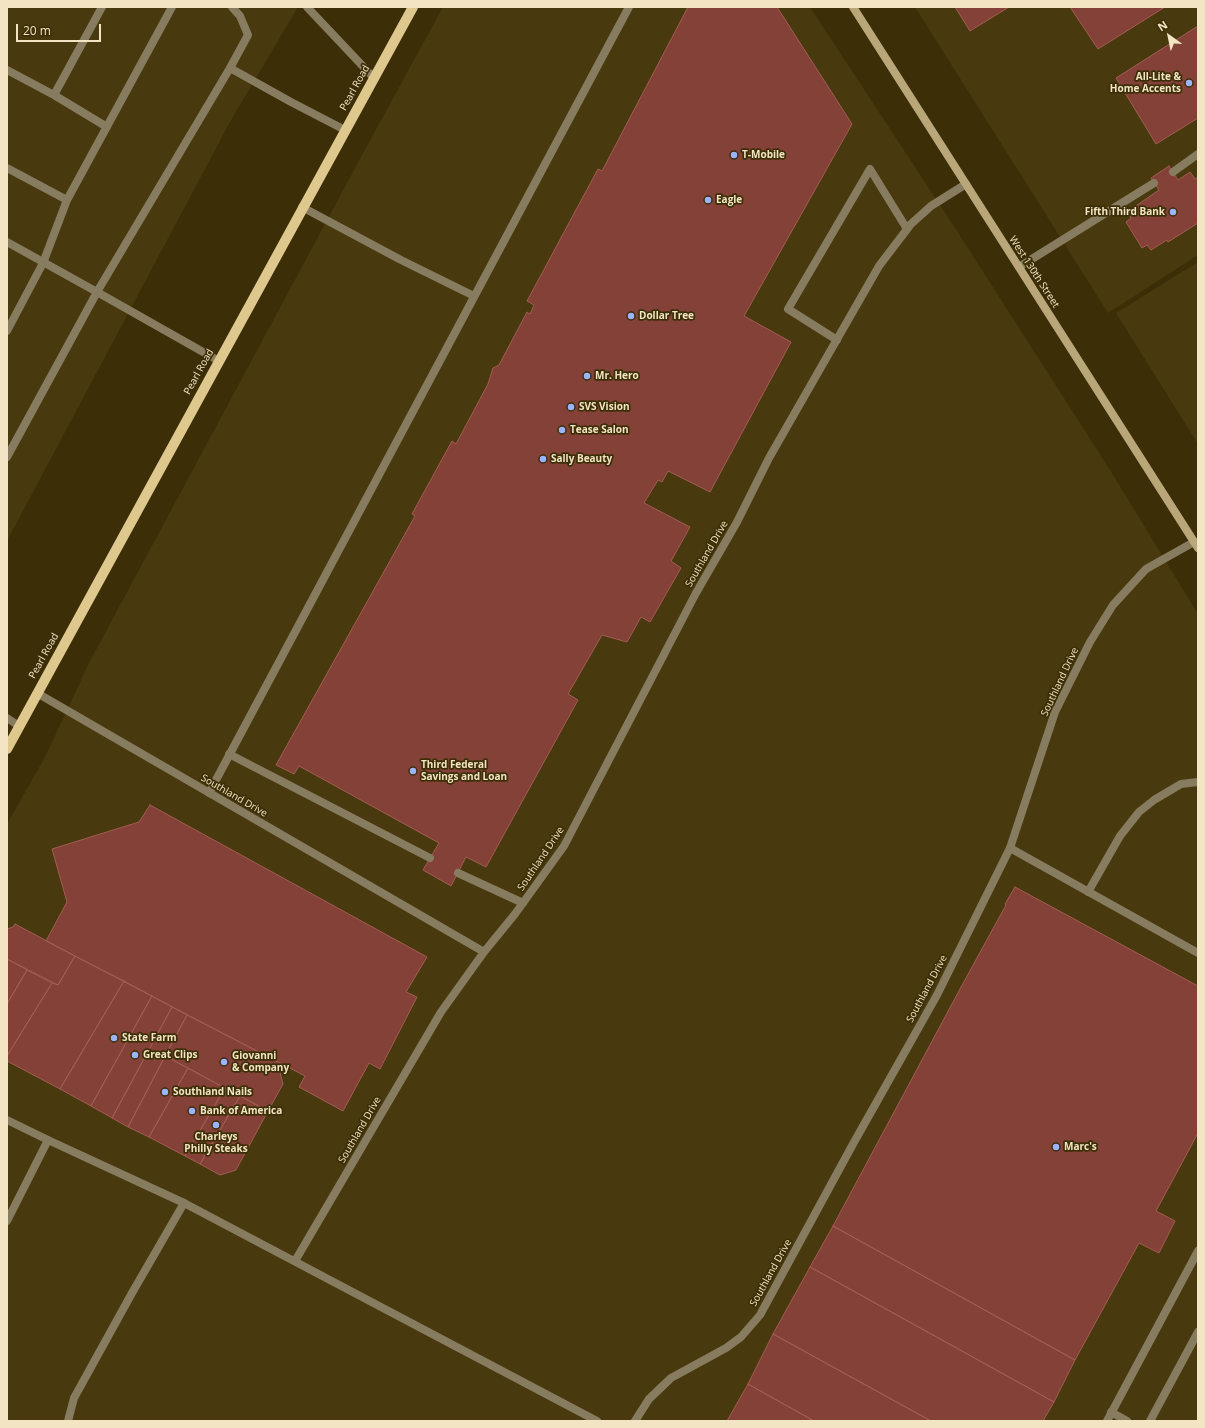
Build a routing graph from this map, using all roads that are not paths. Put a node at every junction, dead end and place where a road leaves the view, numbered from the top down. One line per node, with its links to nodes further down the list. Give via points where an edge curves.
1 (102, 7): 11 (street)
2 (172, 7): 12 (street)
3 (232, 7): 8 (street, via 240,16 248,35)
4 (307, 7): 10 (street)
5 (413, 7): 10 (main road, Pearl Road)
6 (629, 7): 26 (street)
7 (854, 7): 18 (main road, West 130th Street)
8 (230, 68): 13 (street); 25 (street)
9 (7, 70): 11 (street)
10 (374, 78): 13 (main road, Pearl Road)
11 (54, 95): 12 (street)
12 (106, 127): 19 (street)
13 (345, 130): 20 (main road, Pearl Road)
14 (1198, 154): 16 (street)
15 (7, 168): 19 (street)
16 (1173, 172)
17 (1154, 183): 24 (street)
18 (966, 184): 21 (street, Southland Drive, via 931,206); 24 (main road, West 130th Street)
19 (67, 200): 23 (street)
20 (302, 207): 26 (street); 29 (main road, Pearl Road)
21 (906, 229): 28 (street, Southland Drive, via 879,266); 28 (street, via 870,170 788,309)
22 (7, 242): 23 (street)
23 (43, 263): 25 (street); 27 (street)
24 (1019, 267): 31 (main road, West 130th Street)
25 (97, 292): 29 (street); 30 (street)
26 (474, 296): 36 (street)
27 (7, 331)
28 (837, 340): 43 (street, Southland Drive, via 696,593 564,846)
29 (219, 362): 32 (main road, Pearl Road)
30 (7, 457)
31 (1196, 545): 39 (street, Southland Drive, via 1146,569 1113,605 1090,642 1055,712)
32 (37, 693): 34 (main road, Pearl Road); 38 (street, Southland Drive)
33 (7, 718): 34 (street)
34 (19, 726): 35 (main road, Pearl Road)
35 (7, 749)
36 (229, 754): 38 (street); 40 (street)
37 (1198, 782): 42 (street, via 1181,784 1139,812 1120,836)
38 (209, 792): 44 (street, Southland Drive)
39 (1010, 848): 42 (street); 56 (street, Southland Drive, via 937,995 760,1315 741,1337 726,1348 671,1378 649,1399)
40 (430, 858)
41 (458, 873): 43 (street)
42 (1088, 892): 45 (street)
43 (523, 903): 44 (street, Southland Drive)
44 (484, 952): 51 (street, Southland Drive, via 441,1012)
45 (1198, 953)
46 (7, 1120): 47 (street)
47 (48, 1140): 48 (street); 49 (street)
48 (184, 1203): 51 (street); 54 (street, via 74,1398)
49 (7, 1221)
50 (1198, 1251): 53 (street)
51 (295, 1261): 55 (street)
52 (1198, 1332): 59 (street)
53 (1111, 1412): 57 (street); 58 (street)
54 (68, 1421)
55 (597, 1421)
56 (635, 1421)
57 (1107, 1421)
58 (1127, 1421)
59 (1150, 1421)

